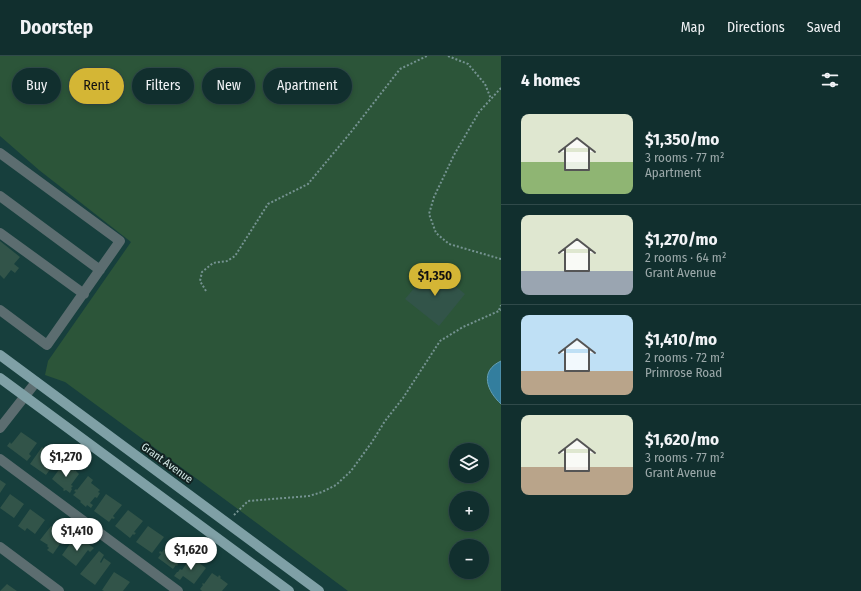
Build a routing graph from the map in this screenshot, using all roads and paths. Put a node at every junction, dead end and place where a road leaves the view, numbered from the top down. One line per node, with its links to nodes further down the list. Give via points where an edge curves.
1 (427, 56): 10 (path, via 400,69 308,184 268,204 235,256 227,261 213,263 202,272 200,281)
2 (448, 56): 4 (path, via 468,64 485,84)
3 (501, 88): 4 (path)
4 (491, 99): 8 (path, via 480,112 454,155 434,196 429,214 436,233 449,244)
5 (0, 153): 9 (street, via 120,241)
6 (0, 196): 9 (street)
7 (0, 233): 11 (street)
8 (501, 260)
9 (100, 270): 11 (street)
10 (206, 291)
11 (84, 294): 13 (street, via 47,345)
12 (501, 305): 14 (path)
13 (0, 310)
14 (500, 310): 21 (path, via 440,341 364,454 336,485 309,496 248,501)
15 (0, 355): 17 (main road, Grant Avenue)
16 (0, 378): 18 (main road)
17 (36, 382): 18 (street); 21 (main road, Grant Avenue)
18 (24, 396): 19 (street); 25 (main road)
19 (0, 428)
20 (0, 459): 24 (street)
21 (227, 523): 26 (main road, Grant Avenue)
22 (0, 547): 23 (street)
23 (59, 591)
24 (178, 591)
25 (289, 591)
26 (319, 591)

